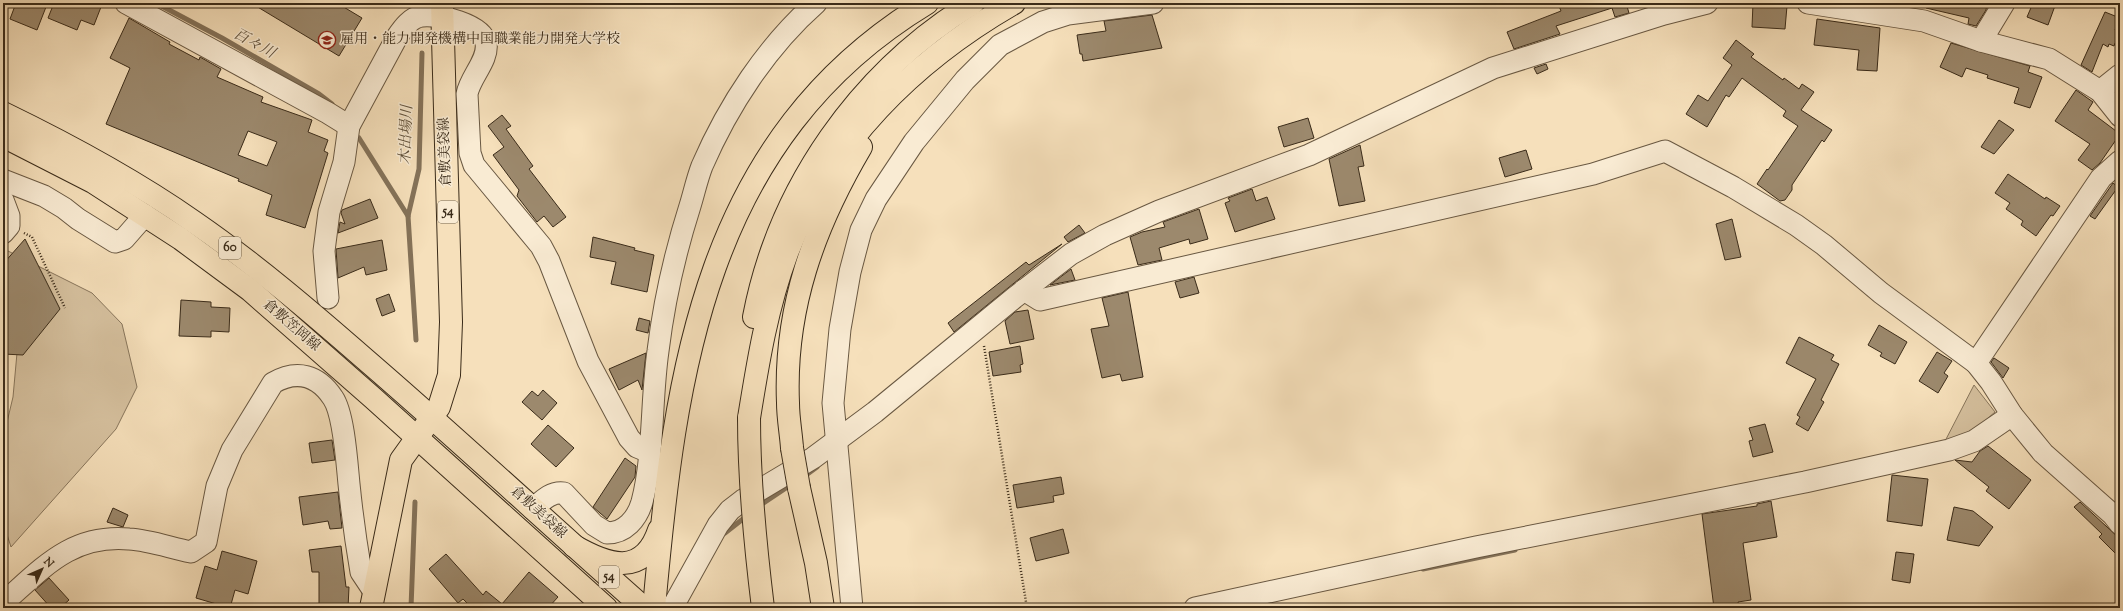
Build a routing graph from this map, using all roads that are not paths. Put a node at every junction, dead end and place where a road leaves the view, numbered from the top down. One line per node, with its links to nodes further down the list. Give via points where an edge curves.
1 (126, 3): 17 (street)
2 (816, 3): 31 (street, via 752,76 726,116 702,167 681,235 667,298 658,351)
3 (927, 3): 33 (main road, via 883,33 821,89 772,151 746,193 710,277 696,323 685,367)
4 (973, 3): 27 (main road, via 933,30 878,79 835,130 799,187 762,279 749,356)
5 (1014, 3): 13 (main road, via 960,37)
6 (1153, 3): 30 (street, via 1068,14 1043,22 1000,45 965,80 914,142 876,199 859,237 850,272 840,329 833,403)
7 (1707, 3): 23 (street, via 1657,16 1493,68 1309,155 1159,211 1105,235 1071,254)
8 (1808, 3): 11 (street, via 1924,21)
9 (2004, 3): 11 (street)
10 (442, 11): 17 (street, via 422,16 406,24 397,36); 26 (main road, 倉敷美袋線 / 54, via 451,351 446,387); 31 (street, via 474,28 486,42 484,60 473,76 467,94 470,153 474,164 541,246 549,260 588,361 629,438 637,447)
11 (1981, 41): 14 (street, via 2049,58)
12 (2120, 75): 14 (street)
13 (909, 79): 27 (main road, via 870,117 850,141 831,168 799,226 787,254 767,319); 43 (main road, bridge, via 879,118 845,174 817,232 797,299 788,368 788,403 792,448)
14 (2100, 91): 16 (street)
15 (3, 112): 26 (main road, 倉敷笠岡線 / 60, via 104,165 194,222 296,299)
16 (2120, 116)
17 (349, 126): 24 (street, via 344,162 329,212 324,251)
18 (3, 136): 21 (main road, 倉敷笠岡線 / 60, via 93,182)
19 (2120, 161): 25 (street, via 2101,178)
20 (3, 189): 21 (street, via 44,196 115,242 124,239); 22 (street, via 9,216)
21 (145, 215): 29 (main road, 倉敷笠岡線 / 60, via 250,290)
22 (6, 229)
23 (1024, 290): 25 (street, via 1040,300 1466,205 1593,174 1666,150 1796,224 1881,293); 30 (street, via 881,407)
24 (328, 298)
25 (1976, 363): 28 (street, via 1991,382)
26 (432, 418): 29 (main road, 倉敷美袋線 / 54); 32 (main road, 倉敷美袋線 / 54)
27 (749, 418): 42 (main road, bridge, via 752,520)
28 (2009, 418): 34 (street, via 2114,515); 45 (street, via 1974,441 1949,450)
29 (417, 437): 36 (main road, via 401,460); 38 (main road, 倉敷美袋線 / 54)
30 (836, 448): 41 (street, via 806,462 730,510 718,525); 44 (street)
31 (648, 452): 32 (street, via 641,503 636,515 623,530 607,533 599,530 564,493 550,495)
32 (533, 509): 35 (main road, 倉敷美袋線 / 54)
33 (661, 524): 35 (main road, via 657,537 644,555 625,563 603,561); 40 (main road)
34 (2120, 524)
35 (574, 546): 39 (main road, 倉敷美袋線 / 54)
36 (372, 599): 37 (street, via 361,572 343,428 334,398 313,378 298,374 283,377 274,384 232,450 217,486 206,542 191,552 130,538 103,538 73,547 50,561)
37 (3, 603)
38 (606, 608)
39 (644, 608)
40 (654, 608)
41 (672, 608)
42 (764, 608)
43 (823, 608)
44 (852, 608)
45 (1196, 608)

